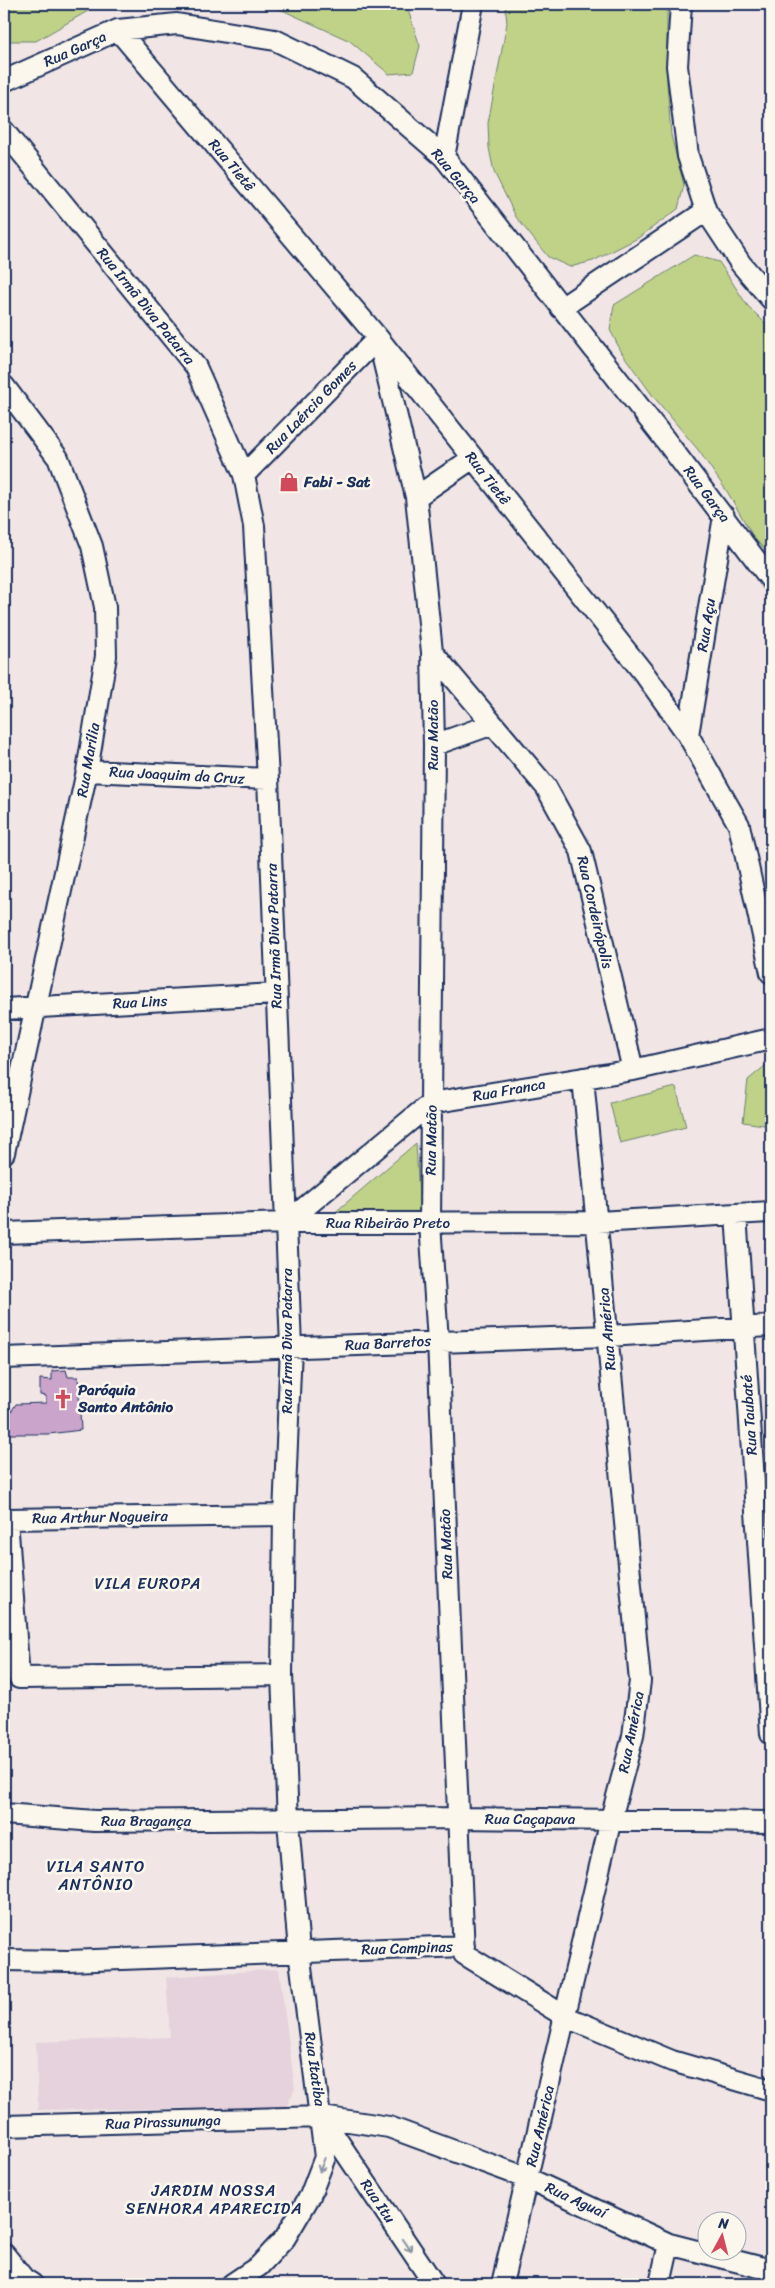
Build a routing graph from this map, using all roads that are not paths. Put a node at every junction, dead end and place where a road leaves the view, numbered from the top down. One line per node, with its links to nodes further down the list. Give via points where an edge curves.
1 (473, 4): 6 (street)
2 (681, 4): 7 (street, via 677,66 688,156)
3 (118, 30): 4 (street, Rua Garça); 6 (street, Rua Garça, via 177,24 275,40 353,78); 10 (street, Rua Tietê)
4 (4, 81)
5 (4, 131): 13 (street, Rua Irmã Diva Patarra, via 196,367)
6 (444, 157): 9 (street, Rua Garça)
7 (706, 211): 8 (street, via 741,264); 9 (street)
8 (771, 300)
9 (560, 308): 15 (street, Rua Garça)
10 (378, 338): 12 (street, Rua Tietê); 13 (street, Rua Laércio Gomes); 14 (street, Rua Matão)
11 (4, 386): 21 (street, Rua Marília, via 58,458 92,546 105,607 106,656)
12 (472, 458): 14 (street); 19 (street, Rua Tietê, via 646,676)
13 (244, 475): 22 (street, Rua Irmã Diva Patarra, via 254,526)
14 (416, 497): 17 (street, Rua Matão)
15 (724, 516): 16 (street, Rua Garça); 19 (street, Rua Açu)
16 (771, 580)
17 (432, 652): 18 (street, Rua Cordeirópolis); 20 (street, Rua Matão)
18 (493, 724): 20 (street); 28 (street, Rua Cordeirópolis, via 546,787 582,851)
19 (688, 735): 23 (street, Rua Tietê, via 739,825)
20 (434, 745): 30 (street, Rua Matão)
21 (87, 771): 22 (street, Rua Joaquim da Cruz); 25 (street, Rua Marília)
22 (268, 779): 24 (street, Rua Irmã Diva Patarra)
23 (771, 973)
24 (276, 994): 25 (street, Rua Lins); 35 (street, Rua Irmã Diva Patarra)
25 (35, 1008): 26 (street, Rua Lins); 31 (street, Rua Marília)
26 (4, 1009)
27 (771, 1039): 28 (street, Rua Franca)
28 (633, 1070): 29 (street, Rua Franca)
29 (584, 1078): 30 (street, Rua Franca); 34 (street, Rua América)
30 (431, 1103): 35 (street); 36 (street, Rua Matão)
31 (4, 1153)
32 (771, 1212): 33 (street, Rua Ribeirão Preto)
33 (736, 1214): 34 (street, Rua Ribeirão Preto); 38 (street, Rua Taubaté)
34 (598, 1222): 36 (street, Rua Ribeirão Preto); 40 (street, Rua América)
35 (286, 1223): 36 (street, Rua Ribeirão Preto); 37 (street, Rua Ribeirão Preto); 42 (street, Rua Irmã Diva Patarra)
36 (430, 1223): 41 (street, Rua Matão)
37 (4, 1233)
38 (742, 1326): 39 (street, Rua Barretos); 40 (street, Rua Barretos); 45 (street, Rua Taubaté)
39 (771, 1326)
40 (608, 1336): 41 (street, Rua Barretos); 50 (street, Rua América, via 640,1681 633,1736)
41 (438, 1340): 42 (street, Rua Barretos); 49 (street, Rua Matão)
42 (291, 1347): 43 (street, Rua Barretos); 44 (street, Rua Irmã Diva Patarra)
43 (4, 1358)
44 (284, 1515): 46 (street, Rua Irmã Diva Patarra); 46 (street, Rua Arthur Nogueira, via 7,1519 19,1678)
45 (769, 1671): 47 (street, Rua Taubaté)
46 (282, 1675): 51 (street, Rua Irmã Diva Patarra)
47 (771, 1734)
48 (4, 1814): 51 (street, Rua Bragança, via 95,1821)
49 (457, 1818): 50 (street, Rua Caçapava); 51 (street, Rua Caçapava); 53 (street, Rua Matão)
50 (611, 1819): 52 (street, Rua Caçapava); 56 (street, Rua América)
51 (288, 1821): 54 (street, Rua Itatiba)
52 (771, 1822)
53 (464, 1946): 54 (street, Rua Campinas); 56 (street, Rua Campinas, via 464,1954)
54 (299, 1951): 55 (street, Rua Campinas, via 68,1961); 58 (street, Rua Itatiba)
55 (4, 1960)
56 (566, 2017): 57 (street, Rua Campinas, via 672,2061); 60 (street, Rua América)
57 (771, 2090)
58 (322, 2117): 59 (street, Rua Pirassununga); 60 (street, Rua Aguaí, via 389,2127); 65 (street, Rua Itatiba, one-way to 65, via 325,2157 310,2196 285,2238 259,2266); 66 (street, Rua Itu, one-way to 66)
59 (4, 2126)
60 (528, 2178): 61 (street, Rua Aguaí); 67 (street, Rua América)
61 (669, 2244): 63 (street, Rua Aguaí); 68 (street)
62 (4, 2254): 64 (street)
63 (771, 2270)
64 (32, 2284)
65 (232, 2284)
66 (434, 2284)
67 (502, 2284)
68 (660, 2284)

